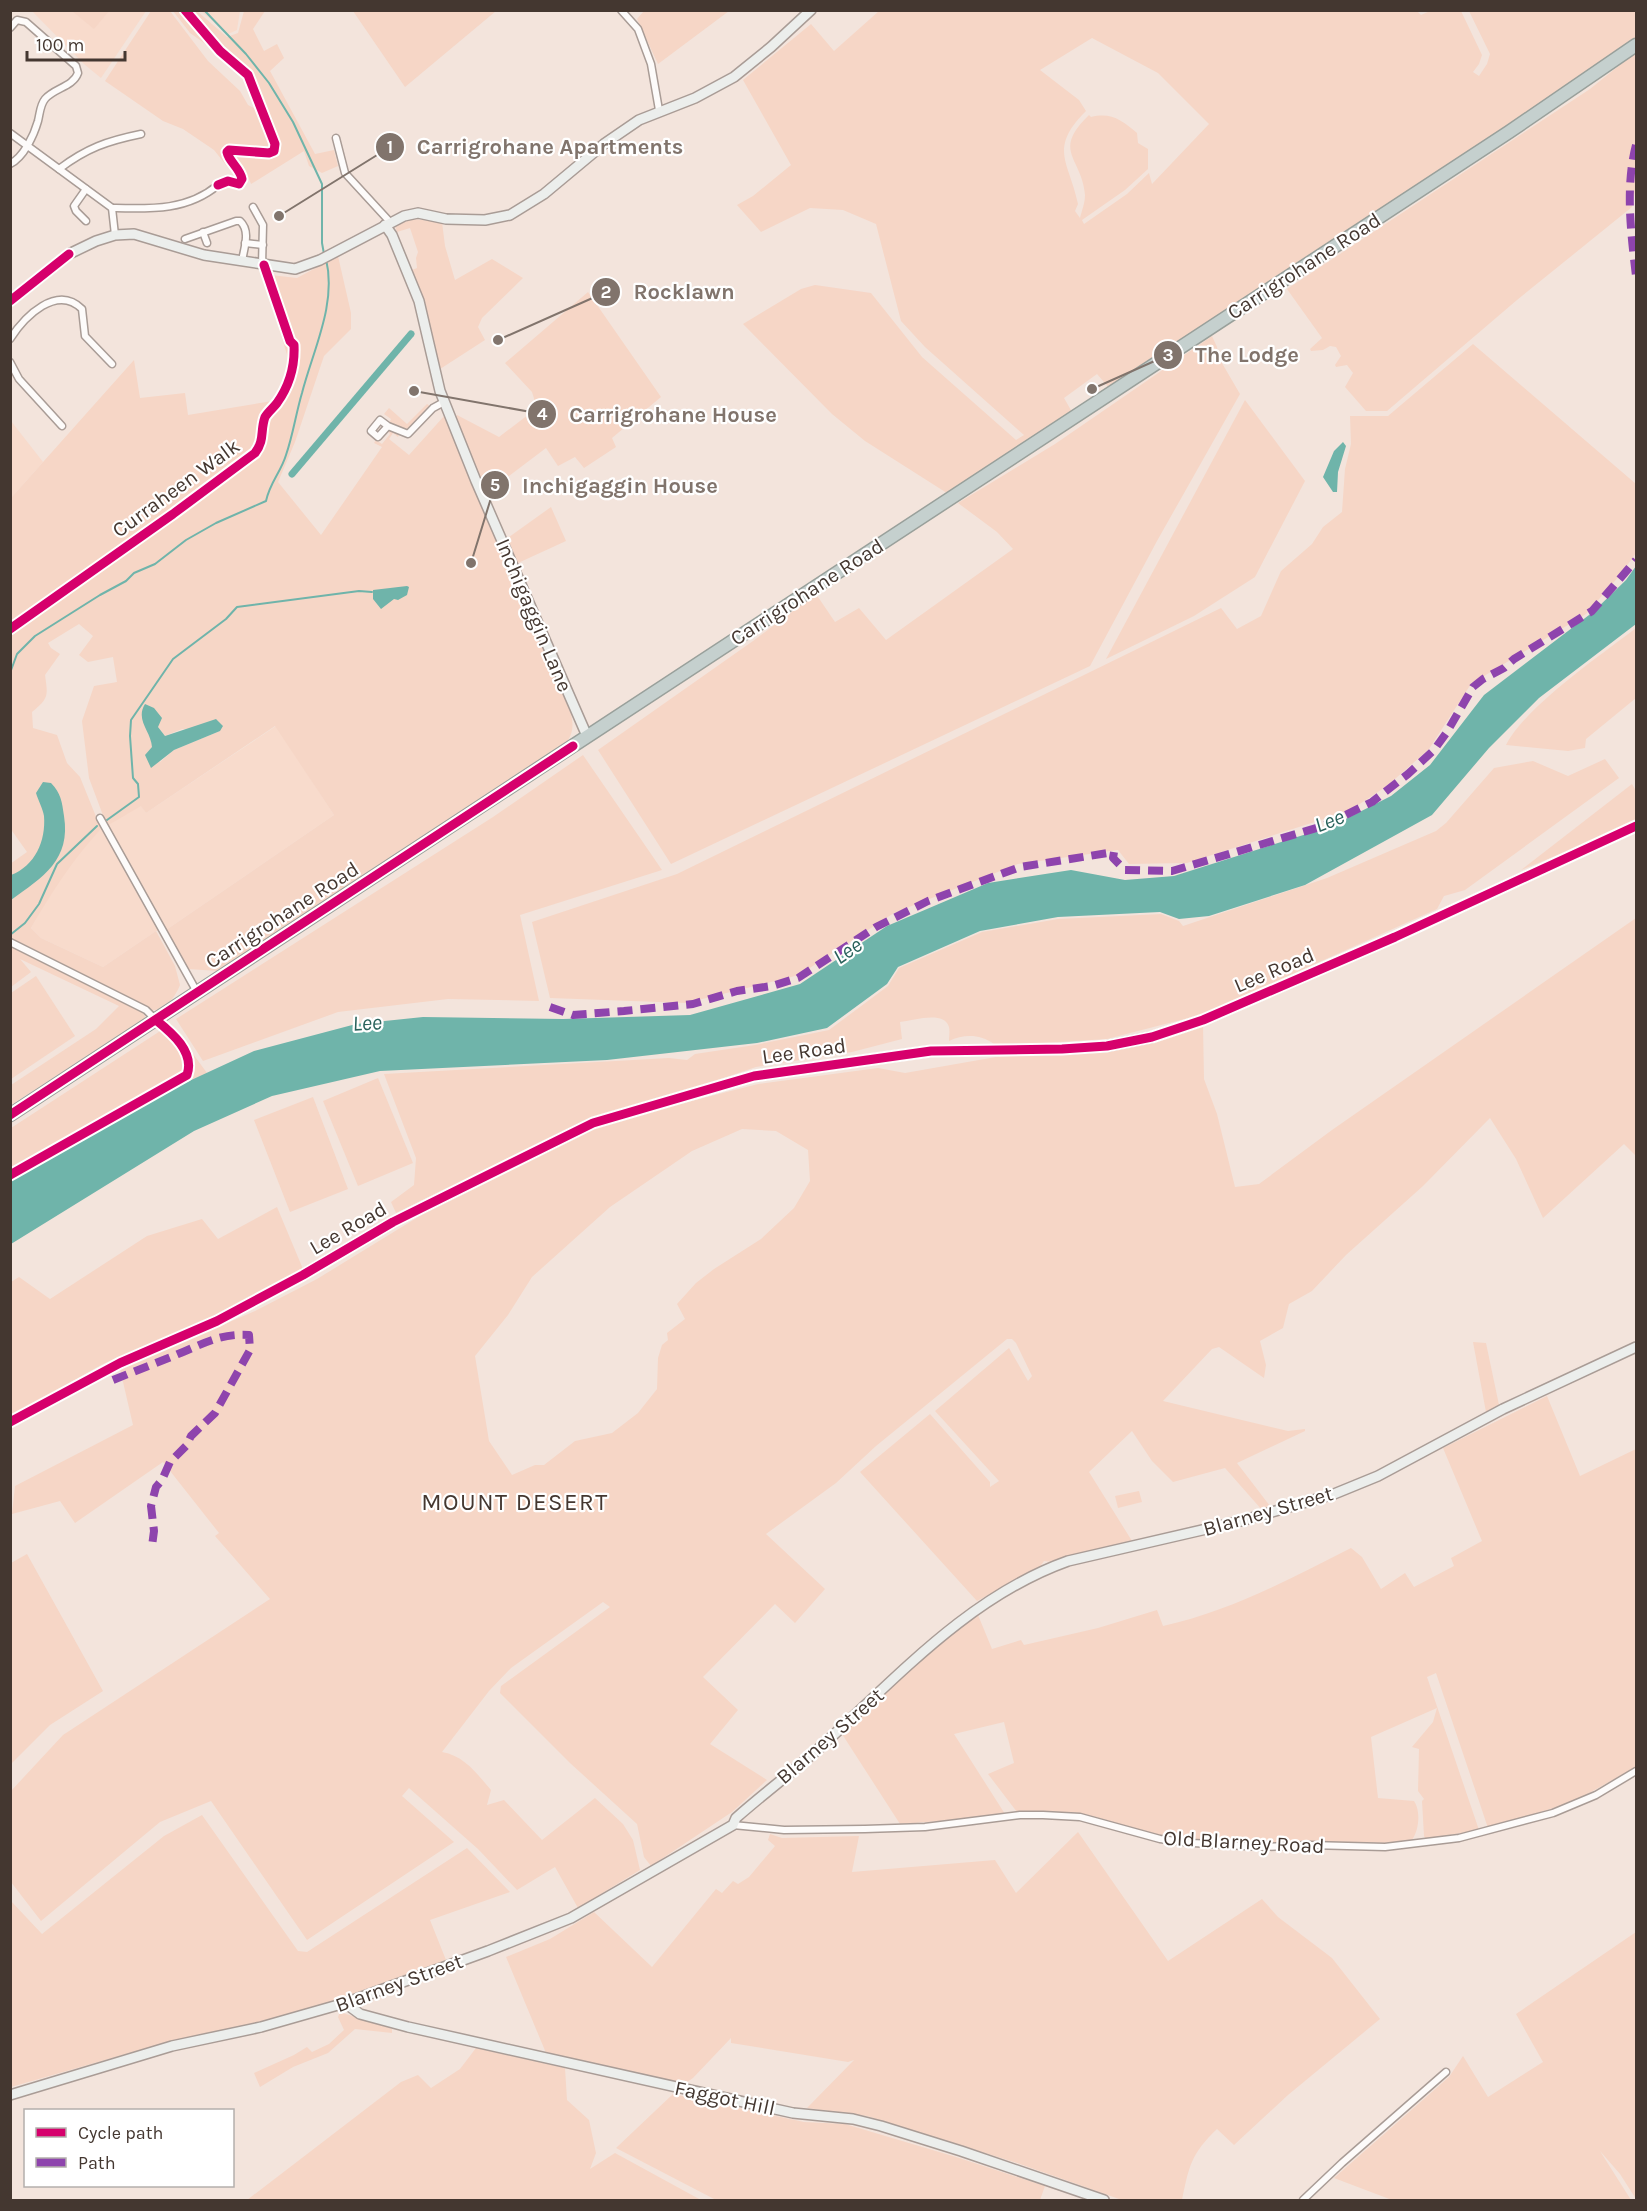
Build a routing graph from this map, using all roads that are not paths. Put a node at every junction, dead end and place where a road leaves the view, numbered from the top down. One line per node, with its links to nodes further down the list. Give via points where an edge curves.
1 (621, 10): 5 (street, via 638,29 651,64)
2 (811, 10): 5 (street, via 734,77 695,98)
3 (10, 27): 9 (street, via 17,20 26,22 77,70 74,80 46,97)
4 (1636, 45): 33 (highway, Carrigrohane Road)
5 (659, 111): 17 (street, via 604,144 544,194 510,215 485,220 446,219 418,213)
6 (10, 133): 9 (street)
7 (141, 134): 11 (street, via 96,145)
8 (336, 138): 17 (street, via 345,173)
9 (27, 145): 10 (street); 11 (street)
10 (10, 164)
11 (59, 168): 13 (street)
12 (218, 185): 15 (street, via 197,199 174,206)
13 (86, 189): 15 (street); 16 (street, via 74,206)
14 (253, 207): 23 (street, via 263,225)
15 (112, 208): 19 (street)
16 (86, 221)
17 (388, 223): 25 (street, via 320,260 295,269); 30 (street, Inchigaggin Lane, via 419,301)
18 (203, 232): 20 (street); 21 (street); 22 (street, via 240,221 246,230)
19 (115, 235): 24 (street, via 134,234 204,255); 26 (street, via 69,254)
20 (185, 239)
21 (207, 243)
22 (245, 243): 23 (street); 24 (street)
23 (263, 244): 25 (street)
24 (242, 261): 25 (street)
25 (262, 265)
26 (10, 301)
27 (10, 339): 29 (street, via 47,303 69,299 82,309 85,336)
28 (10, 362): 31 (street, via 19,379)
29 (112, 364)
30 (444, 402): 32 (street, via 408,434); 33 (street, Inchigaggin Lane)
31 (62, 426)
32 (388, 426)
33 (587, 736): 37 (highway, Carrigrohane Road)
34 (100, 818): 37 (street)
35 (1636, 826): 41 (street, Lee Road, via 1385,941 1203,1020 1152,1037 1062,1049 931,1051 754,1076 593,1123 393,1222 217,1322 120,1363)
36 (10, 942): 38 (street, via 146,1010)
37 (197, 993): 38 (highway, Carrigrohane Road)
38 (156, 1020): 39 (highway, Carrigrohane Road)
39 (10, 1115)
40 (1636, 1347): 43 (street, Blarney Street, via 1503,1409 1376,1477 1334,1494 1241,1521 1068,1561 1023,1580 966,1616 736,1818)
41 (10, 1422)
42 (1636, 1771): 43 (street, Old Blarney Road, via 1596,1795 1553,1813 1459,1838 1385,1848 1193,1843 1160,1839 1080,1817 1044,1815 886,1829 784,1830)
43 (733, 1825): 44 (street, Blarney Street, via 558,1924)
44 (345, 2002): 46 (street, Blarney Street, via 261,2027 172,2046); 47 (street, Faggot Hill, via 360,2014 408,2027 793,2113 881,2126)
45 (1446, 2072): 48 (street)
46 (10, 2095)
47 (1104, 2200)
48 (1303, 2200)

